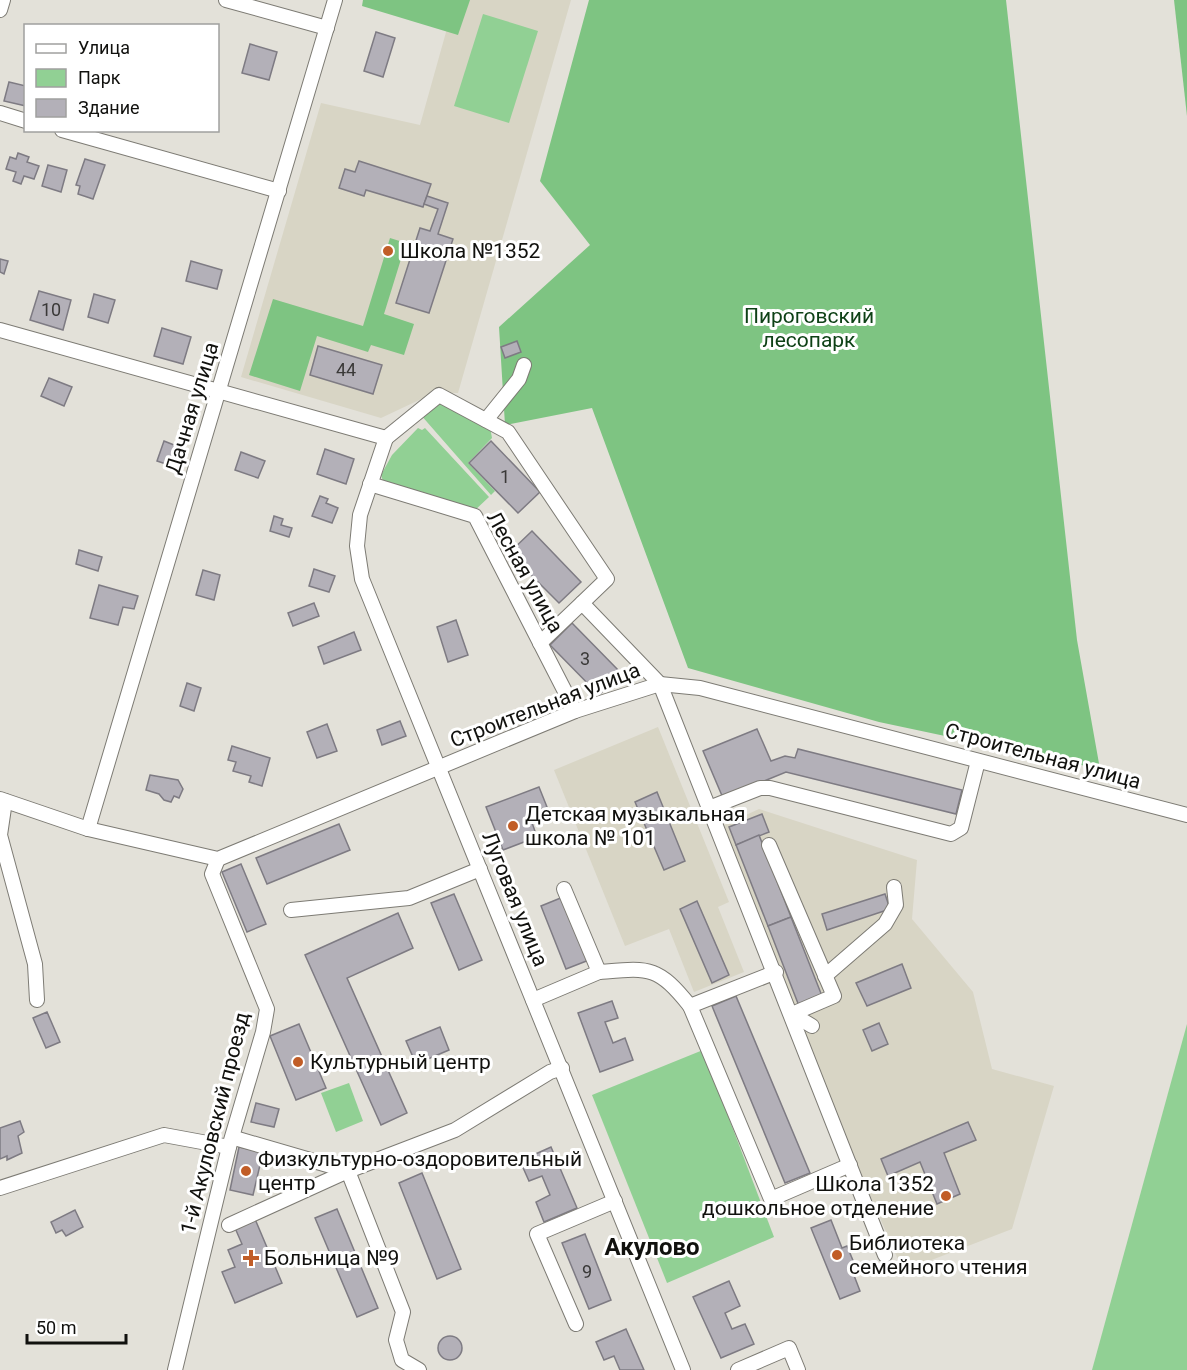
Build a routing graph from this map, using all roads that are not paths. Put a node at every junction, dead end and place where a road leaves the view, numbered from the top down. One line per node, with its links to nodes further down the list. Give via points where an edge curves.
1 (3, 0): 4 (street)
2 (226, 0): 5 (street)
3 (335, 0): 5 (street, Дачная улица)
4 (0, 10)
5 (327, 28): 9 (street, Дачная улица)
6 (0, 113): 7 (street)
7 (24, 119)
8 (69, 132): 9 (street)
9 (279, 191): 12 (street, Дачная улица)
10 (0, 330): 12 (street)
11 (524, 365): 13 (street, via 519,378)
12 (219, 392): 14 (street); 25 (street, Дачная улица)
13 (486, 420): 14 (street, via 439,395); 16 (street, via 508,432 607,579)
14 (386, 438): 15 (street, Луговая улица)
15 (370, 484): 17 (street, Лесная улица, via 475,516); 21 (street, Луговая улица, via 360,515 357,546 362,579)
16 (582, 603): 17 (street); 18 (street)
17 (540, 643): 19 (street, Лесная улица)
18 (660, 684): 19 (street, Строительная улица); 20 (street, Строительная улица, via 700,688); 23 (street)
19 (575, 711): 21 (street, Строительная улица)
20 (978, 761): 23 (street, via 961,828 951,834 770,788 760,788); 24 (street, Строительная улица)
21 (440, 767): 27 (street, Строительная улица); 28 (street, Луговая улица)
22 (3, 800): 25 (street); 35 (street, via 0,835 35,964)
23 (709, 808): 33 (street)
24 (1187, 815)
25 (88, 829): 27 (street)
26 (769, 845): 34 (street)
27 (218, 859): 41 (street, 1-й Акуловский проезд, via 212,874 267,1010)
28 (480, 869): 31 (street, via 410,898); 36 (street, Луговая улица)
29 (894, 887): 34 (street, via 896,905 885,924)
30 (564, 889): 32 (street)
31 (291, 910)
32 (599, 972): 36 (street); 37 (street, via 645,968 669,981)
33 (776, 972): 37 (street); 38 (street)
34 (825, 976): 38 (street, via 834,996)
35 (37, 1000)
36 (533, 1000): 40 (street, Луговая улица)
37 (690, 1006): 42 (street, via 771,1199)
38 (792, 1014): 39 (street); 42 (street)
39 (812, 1026)
40 (562, 1068): 43 (street, via 455,1130); 45 (street, Луговая улица)
41 (233, 1143): 43 (street); 44 (street, via 164,1135); 49 (street, 1-й Акуловский проезд)
42 (850, 1165): 47 (street)
43 (348, 1171): 46 (street); 50 (street, via 404,1312 396,1340 402,1360)
44 (0, 1188)
45 (615, 1201): 48 (street, via 537,1234); 51 (street, Луговая улица)
46 (229, 1226)
47 (885, 1255)
48 (576, 1324)
49 (175, 1370)
50 (419, 1370)
51 (683, 1370)
52 (738, 1370): 53 (street, via 789,1348)
53 (798, 1370)

